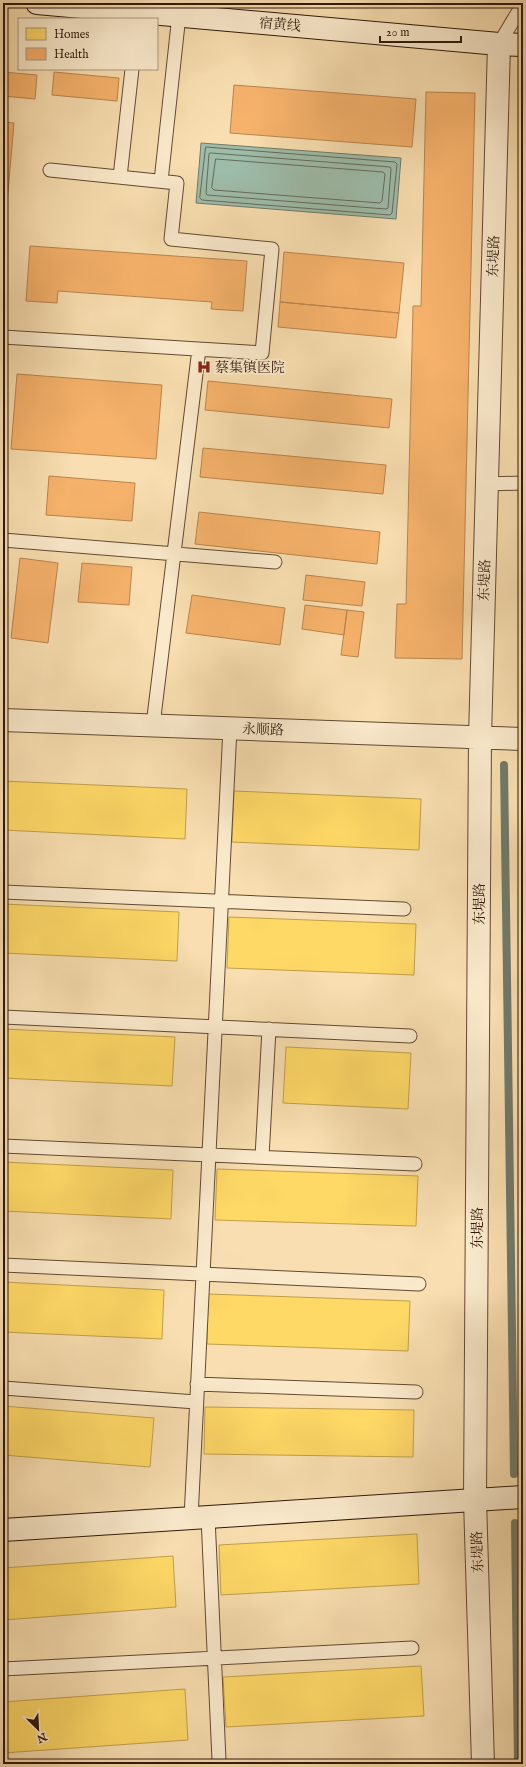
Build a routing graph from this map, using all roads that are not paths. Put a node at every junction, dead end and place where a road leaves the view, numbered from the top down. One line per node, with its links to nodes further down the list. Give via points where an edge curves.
1 (37, 3): 3 (street, 宿黄线)
2 (523, 4): 5 (lane)
3 (138, 15): 4 (street, 宿黄线)
4 (179, 15): 5 (street, 宿黄线); 10 (lane)
5 (499, 44): 6 (street, 宿黄线); 13 (street, 东堤路)
6 (523, 45)
7 (132, 70): 9 (lane)
8 (50, 170): 9 (lane)
9 (120, 177): 10 (lane)
10 (161, 181): 12 (lane, via 177,183 172,239 272,249 262,353)
11 (3, 337): 12 (lane)
12 (199, 349): 16 (lane)
13 (487, 484): 14 (lane); 21 (street, 东堤路)
14 (523, 484)
15 (3, 540): 16 (lane)
16 (174, 554): 17 (lane); 19 (lane)
17 (275, 562)
18 (3, 720): 19 (street, 永顺路)
19 (153, 725): 20 (street, 永顺路)
20 (230, 728): 21 (street, 永顺路); 24 (lane)
21 (480, 737): 22 (street, 永顺路); 42 (street, 东堤路)
22 (523, 739)
23 (3, 892): 24 (lane)
24 (221, 901): 25 (lane); 27 (lane)
25 (404, 909)
26 (3, 1017): 27 (lane)
27 (215, 1027): 28 (lane); 31 (lane)
28 (269, 1029): 29 (lane); 32 (lane)
29 (410, 1036)
30 (3, 1146): 31 (lane)
31 (209, 1155): 32 (lane); 35 (lane)
32 (262, 1157): 33 (lane)
33 (415, 1164)
34 (3, 1265): 35 (lane)
35 (203, 1274): 36 (lane); 37 (lane)
36 (418, 1284)
37 (197, 1384): 39 (lane); 40 (lane)
38 (3, 1388): 40 (lane)
39 (416, 1392)
40 (196, 1402): 43 (lane)
41 (523, 1498): 42 (street)
42 (475, 1500): 43 (street); 49 (street, 东堤路)
43 (199, 1518): 44 (street); 46 (lane)
44 (3, 1530)
45 (412, 1648): 46 (lane)
46 (214, 1658): 47 (lane); 48 (lane)
47 (3, 1669)
48 (219, 1760)
49 (483, 1764)

